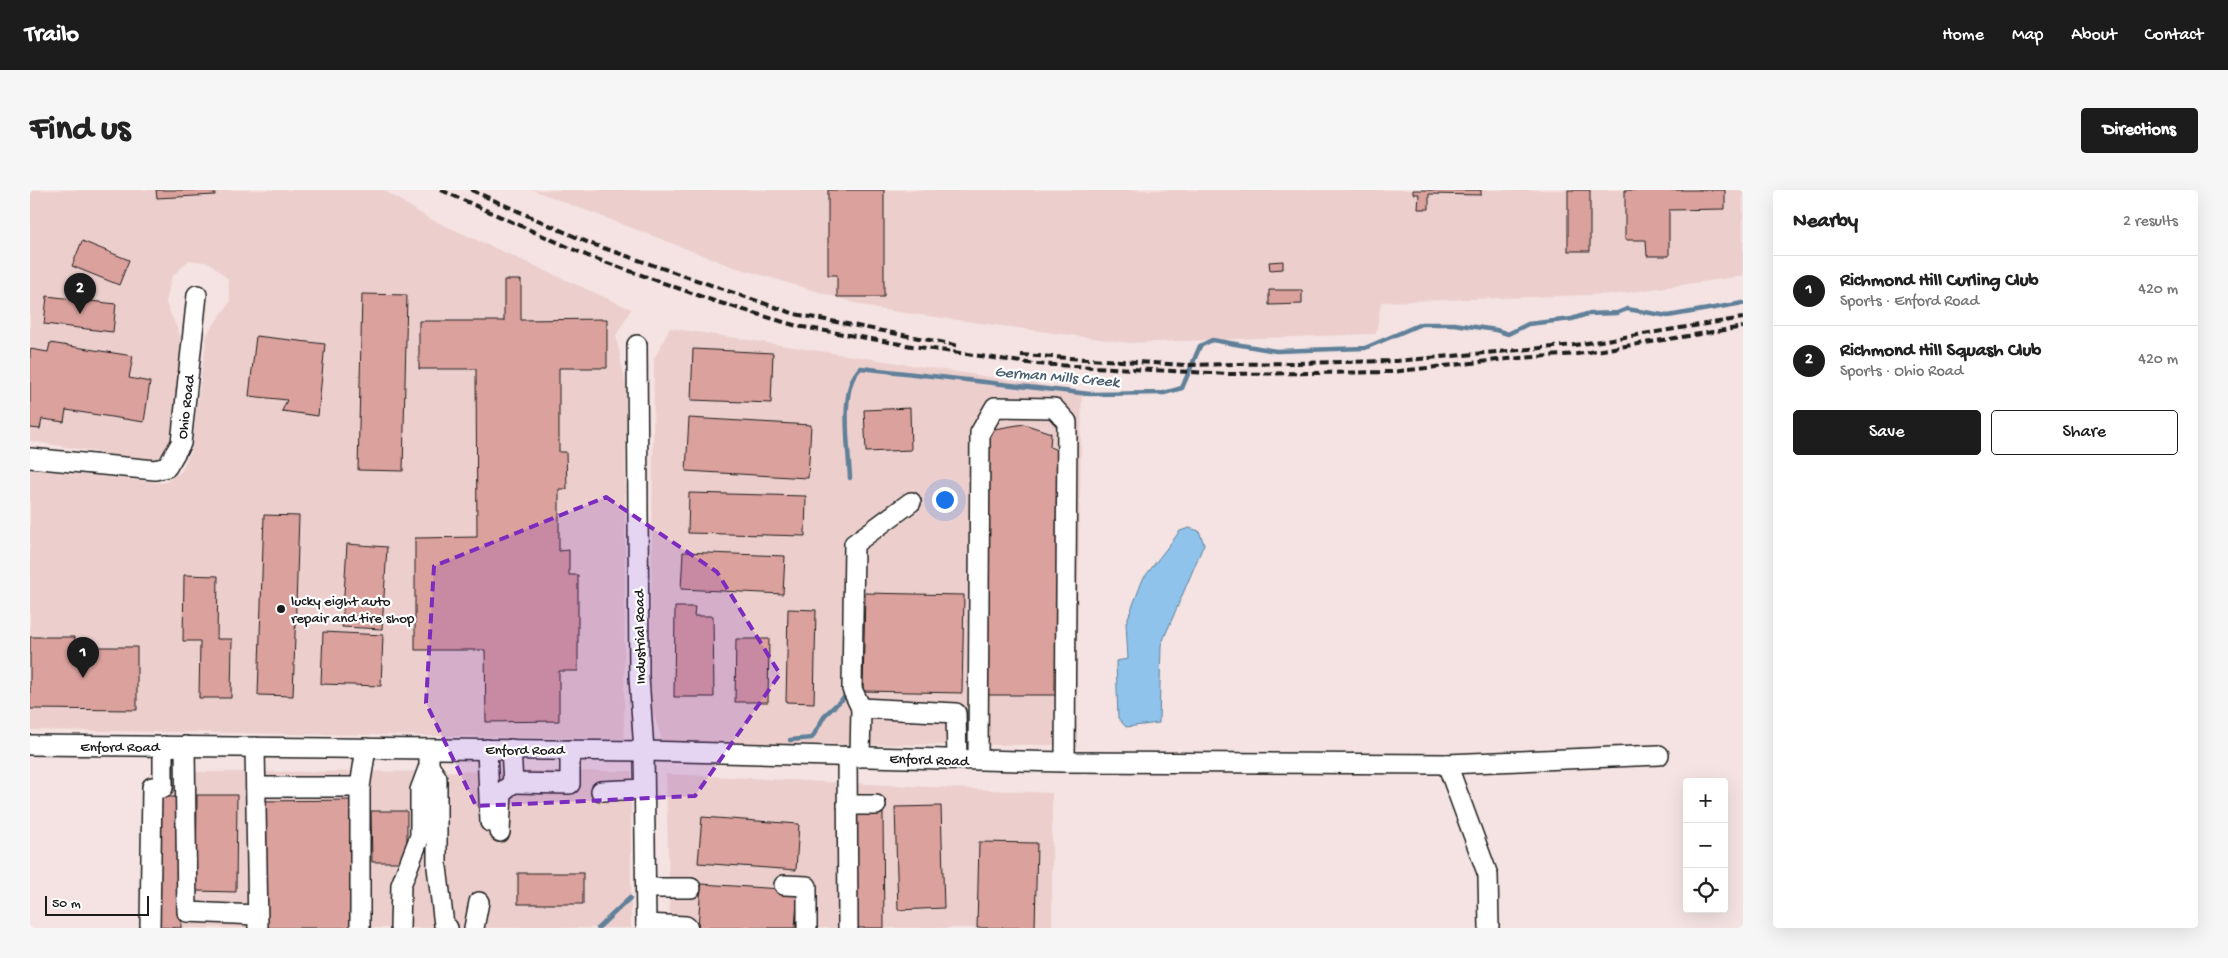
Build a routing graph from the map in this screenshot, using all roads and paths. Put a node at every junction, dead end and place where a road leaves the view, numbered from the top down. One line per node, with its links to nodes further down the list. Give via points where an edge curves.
1 (197, 295): 3 (street, Ohio Road, via 181,443 167,467 155,470)
2 (637, 345): 14 (street, Industrial Road, via 639,677)
3 (30, 458)
4 (910, 502): 5 (street, via 854,544 852,689)
5 (861, 708): 16 (street); 18 (street, via 956,713)
6 (30, 745): 7 (street, Enford Road)
7 (163, 746): 8 (street, Enford Road); 36 (street, via 163,788 152,787)
8 (185, 746): 9 (street, Enford Road); 33 (street)
9 (256, 747): 10 (street, Enford Road); 23 (street)
10 (366, 748): 17 (street, Enford Road); 24 (street)
11 (487, 749): 12 (street, Enford Road); 17 (street, Enford Road); 22 (street, via 495,827 502,792)
12 (512, 749): 13 (street, Enford Road); 22 (street)
13 (570, 750): 14 (street, Enford Road); 22 (street, via 570,784)
14 (644, 750): 16 (street, Enford Road); 25 (street, Industrial Road)
15 (1659, 755): 21 (street, Enford Road)
16 (854, 756): 18 (street, Enford Road); 28 (street)
17 (429, 758): 38 (street, via 420,790 420,836 401,886); 39 (street, via 437,778 437,867 444,925)
18 (957, 759): 19 (street, Enford Road)
19 (978, 760): 20 (street, Enford Road); 20 (street, via 980,433 994,407 1054,408 1067,422)
20 (1065, 762): 21 (street, Enford Road)
21 (1447, 764): 44 (street, via 1488,876)
22 (513, 783)
23 (256, 787): 24 (street); 34 (street)
24 (360, 787): 37 (street)
25 (644, 789): 26 (street); 30 (street, Industrial Road)
26 (601, 790)
27 (876, 805): 28 (street)
28 (848, 806): 43 (street)
29 (784, 885): 42 (street, via 807,886)
30 (646, 888): 31 (street); 35 (street, Industrial Road)
31 (691, 888)
32 (479, 902): 40 (street)
33 (186, 920): 34 (street)
34 (258, 921)
35 (646, 926): 41 (street)
36 (150, 928)
37 (360, 928)
38 (400, 928)
39 (448, 928)
40 (474, 928)
41 (688, 928)
42 (807, 928)
43 (848, 928)
44 (1489, 928)

